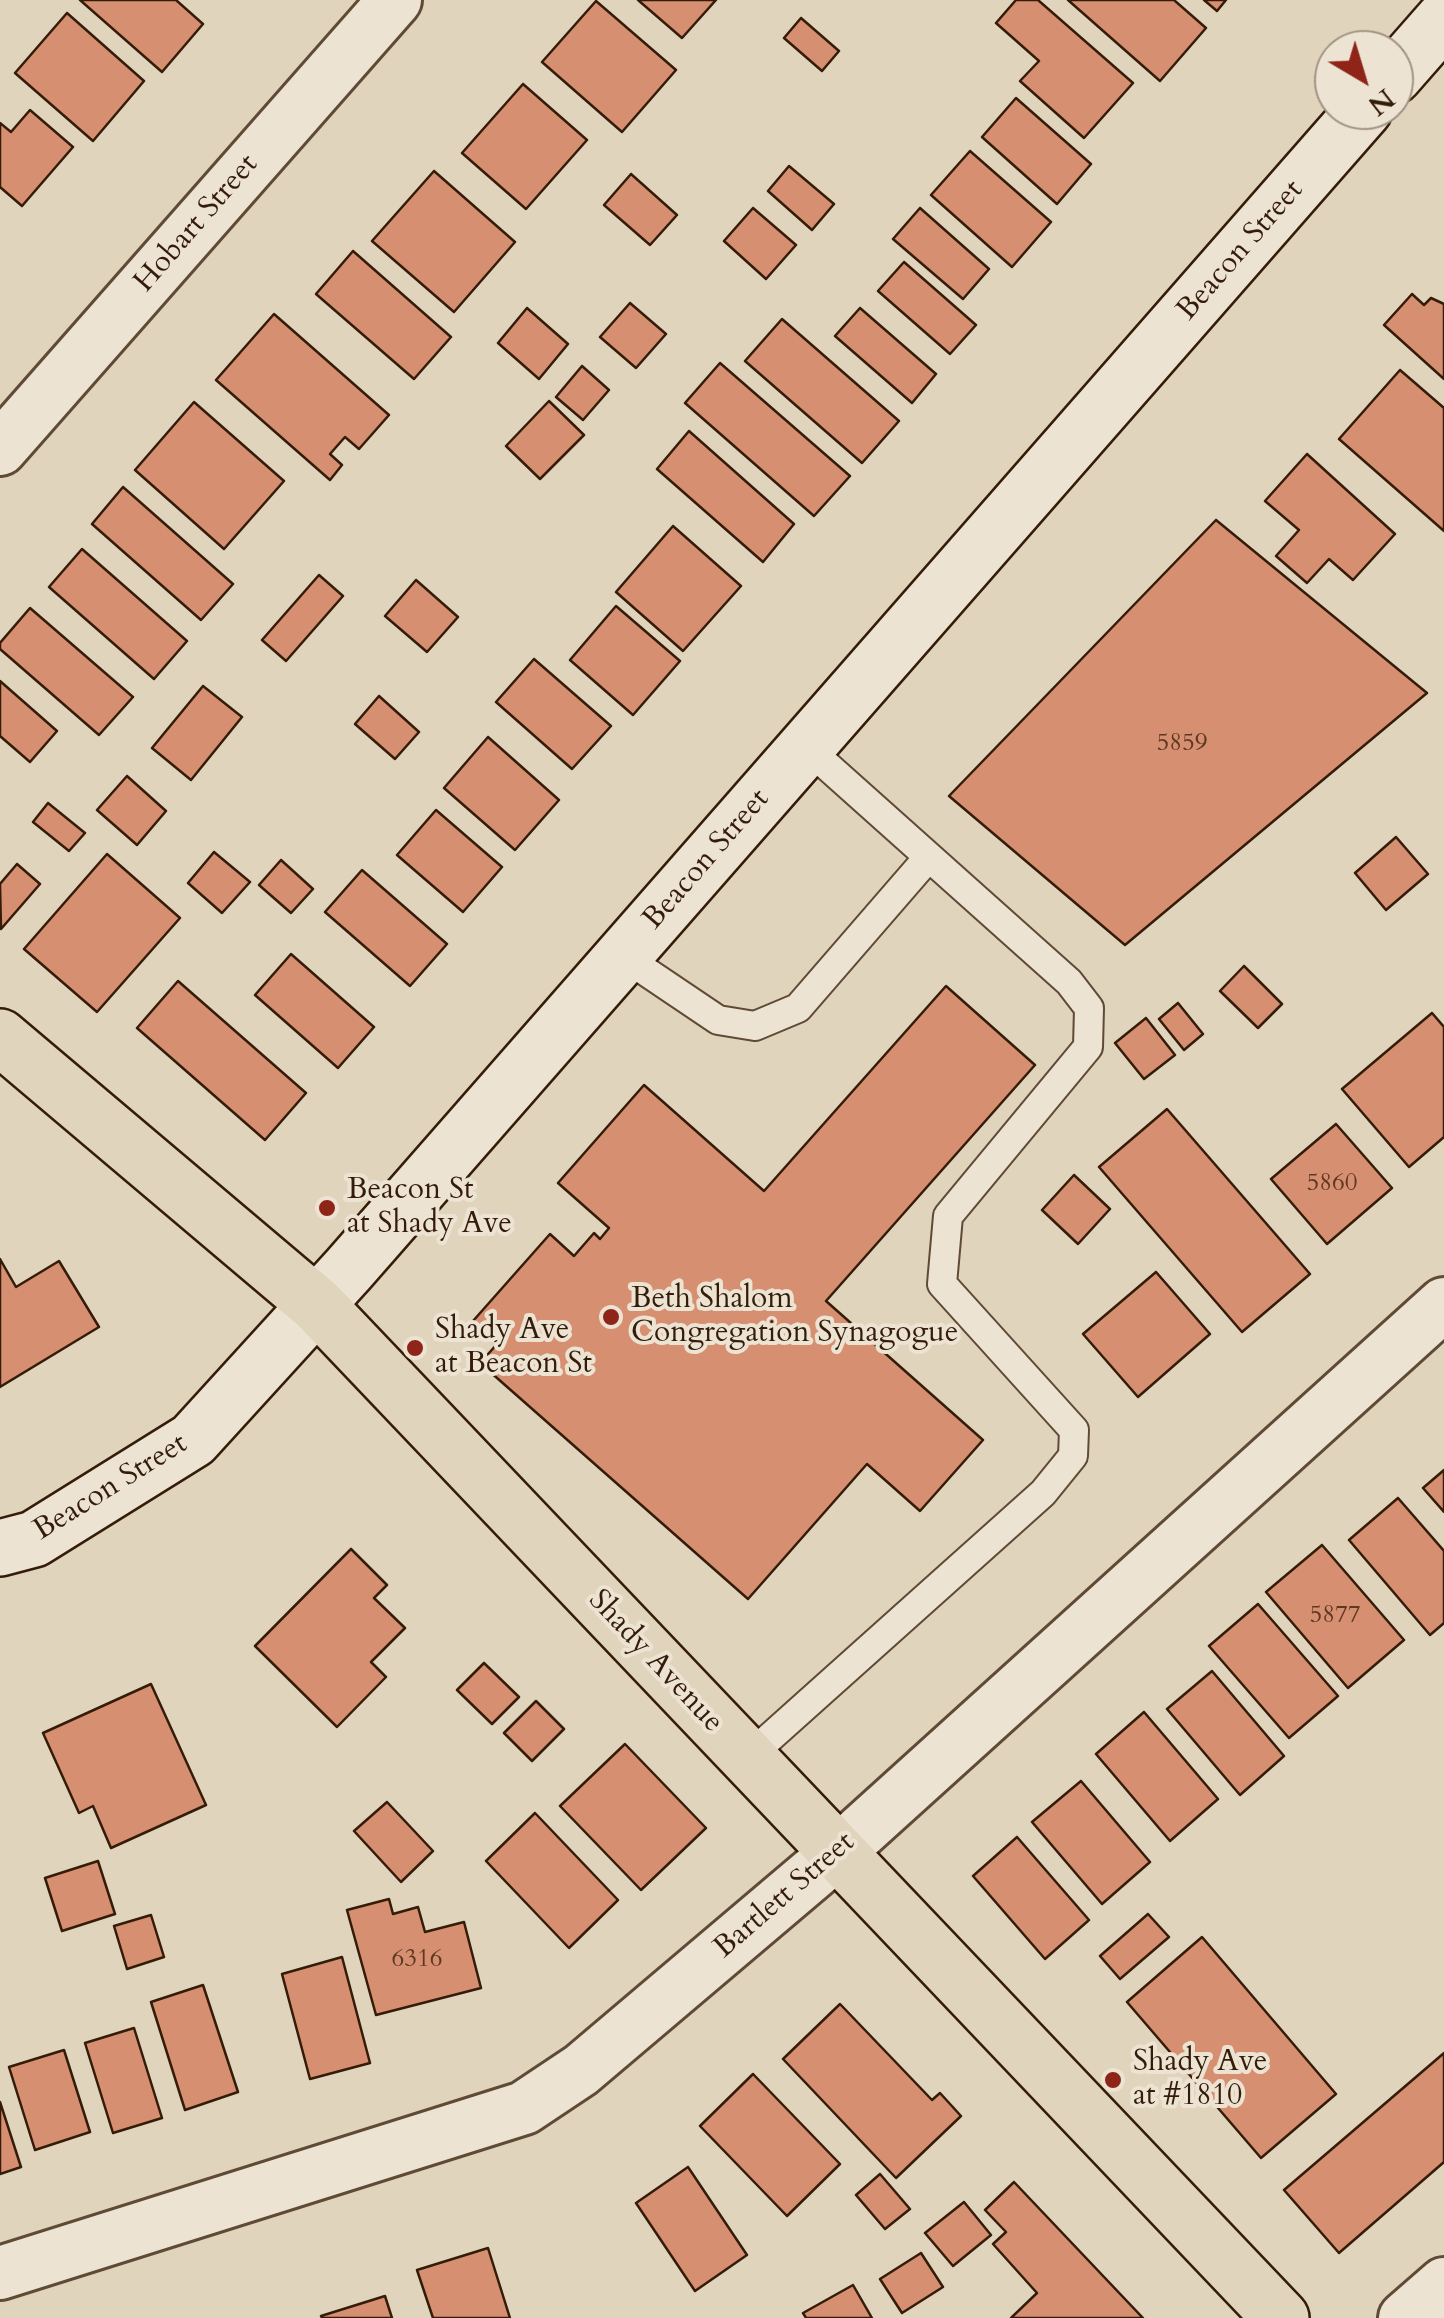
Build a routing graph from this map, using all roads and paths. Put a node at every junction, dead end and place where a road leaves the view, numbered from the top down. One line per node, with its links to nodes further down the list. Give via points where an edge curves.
1 (395, 0): 5 (street, Hobart Street)
2 (1444, 19): 3 (main road)
3 (1414, 53)
4 (1346, 130): 6 (main road, Beacon Street)
5 (0, 449)
6 (806, 747): 7 (lane); 8 (main road, Beacon Street)
7 (928, 859): 8 (lane, via 798,1008 755,1026 718,1020); 13 (lane, via 1069,982 1089,1008 1088,1046 948,1216 942,1284 1074,1430 1073,1456 1042,1493)
8 (624, 956): 11 (main road, Beacon Street)
9 (0, 1037): 11 (main road, Shady Avenue)
10 (1444, 1304): 14 (street, Bartlett Street)
11 (317, 1305): 12 (main road, Beacon Street, via 193,1440 34,1539); 13 (main road, Shady Avenue)
12 (0, 1548)
13 (747, 1758): 14 (main road, Shady Avenue)
14 (837, 1854): 15 (street, Bartlett Street, via 581,2070 524,2108); 17 (main road, Shady Avenue)
15 (0, 2274)
16 (1444, 2284): 18 (street)
17 (1281, 2318)
18 (1405, 2318)

